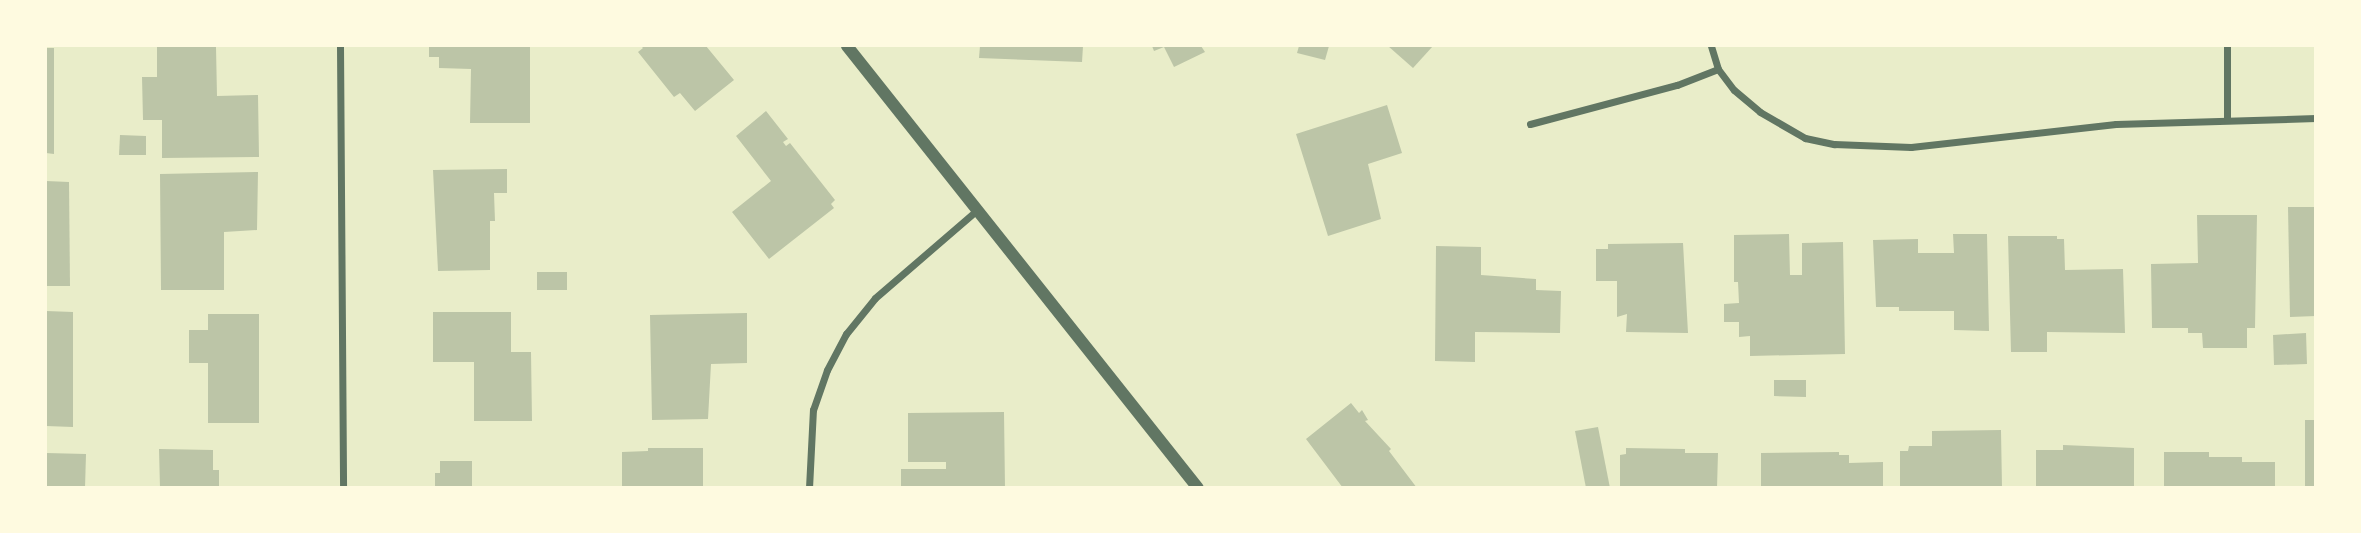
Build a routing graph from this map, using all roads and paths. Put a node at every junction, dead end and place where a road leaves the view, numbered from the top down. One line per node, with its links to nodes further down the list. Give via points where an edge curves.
1 (340, 46): 10 (street)
2 (847, 46): 9 (street)
3 (1712, 46): 5 (street)
4 (2227, 46): 7 (street)
5 (1718, 69): 7 (street, via 1734,90 1780,127 1834,144 1910,147 2116,124); 8 (street, via 1677,85)
6 (2315, 118): 7 (street)
7 (2227, 120)
8 (1530, 124)
9 (978, 210): 11 (street, via 875,298 846,334 813,410); 12 (street)
10 (343, 488)
11 (809, 488)
12 (1198, 488)

